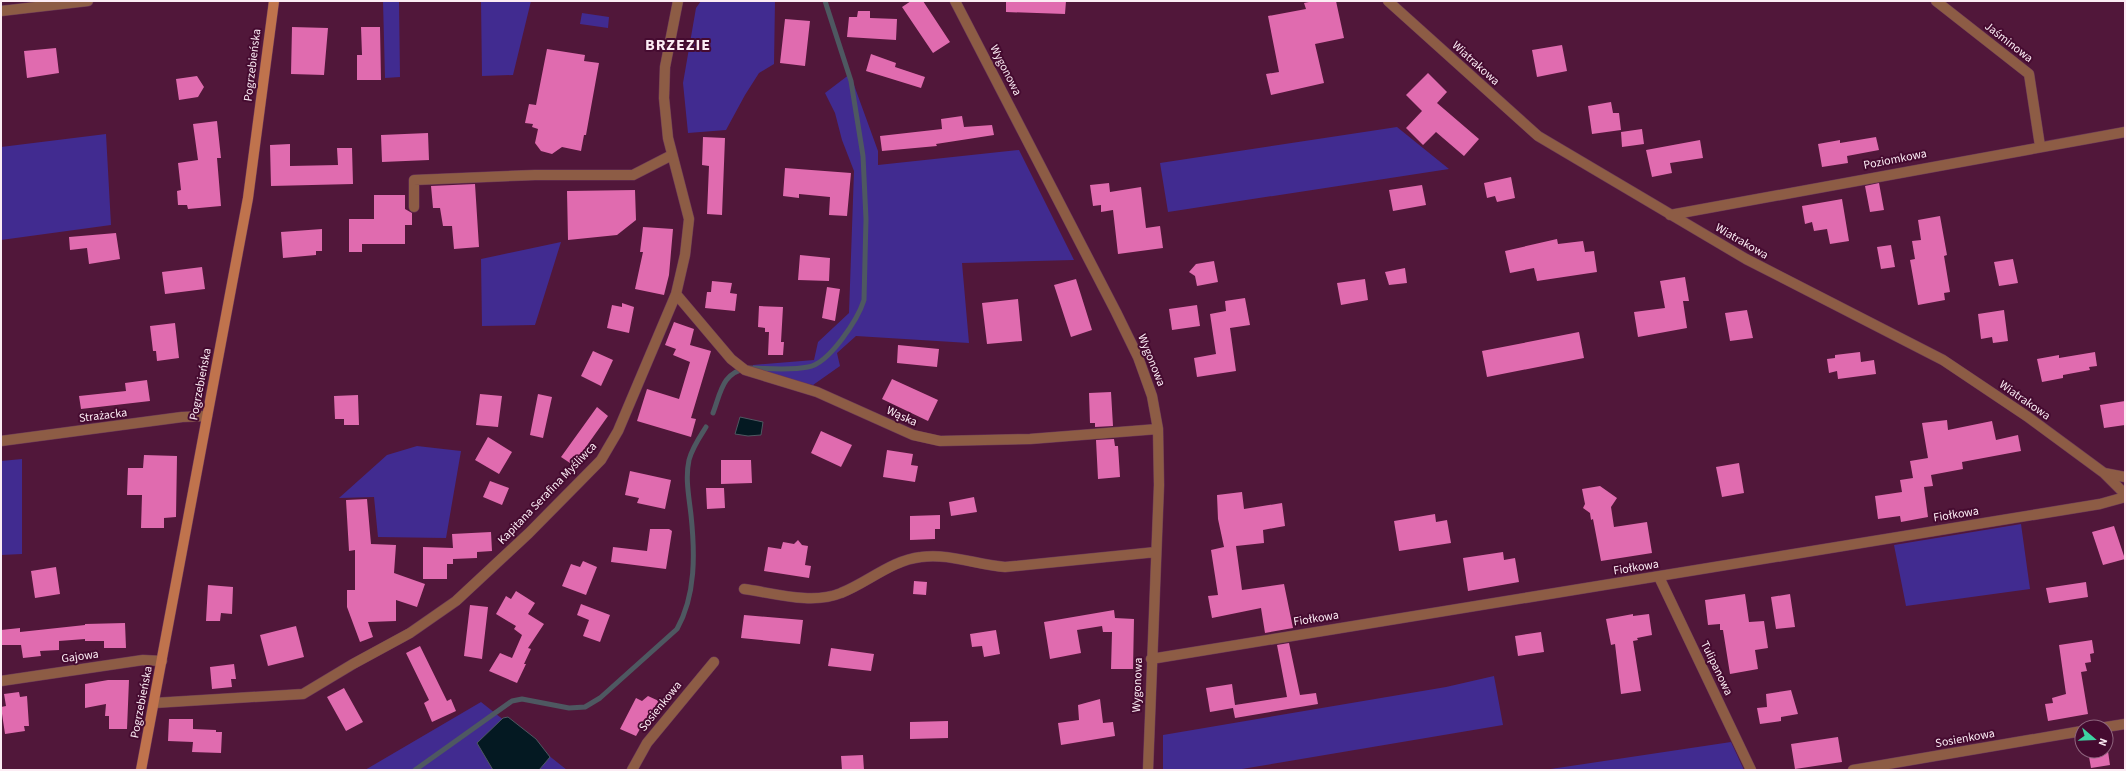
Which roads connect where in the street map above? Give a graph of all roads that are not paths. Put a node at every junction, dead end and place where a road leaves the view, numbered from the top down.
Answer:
1 (88, 1) edge
2 (274, 1) edge
3 (678, 1) edge
4 (955, 1) edge
5 (1388, 1) edge
6 (1936, 1) edge
7 (1, 11) edge
8 (2125, 132) edge
9 (2040, 146) junction
10 (672, 155) junction
11 (414, 207) dead end
12 (1670, 214) junction
13 (676, 294) junction
14 (207, 416) junction
15 (1158, 429) junction
16 (1, 441) edge
17 (2104, 473) junction
18 (2125, 478) edge
19 (2125, 494) edge
20 (2125, 497) edge
21 (1156, 552) junction
22 (1659, 577) junction
23 (744, 589) dead end
24 (1151, 658) junction
25 (162, 661) junction
26 (714, 662) dead end
27 (1, 681) edge
28 (154, 703) junction
29 (2125, 724) edge
30 (2114, 726) edge
31 (2074, 732) edge
32 (142, 770) edge
33 (632, 770) edge
34 (1148, 770) edge
35 (1751, 770) edge
36 (1853, 770) edge

1 - 7 street
2 - 14 street, Pogrzebieńska
3 - 10 street, Kapitana Serafina Myśliwca
4 - 15 street, Wygonowa
5 - 12 street, Wiatrakowa
6 - 9 street, Jaśminowa
8 - 9 street, Poziomkowa
9 - 12 street, Poziomkowa
10 - 11 street
10 - 13 street, Kapitana Serafina Myśliwca
12 - 17 street, Wiatrakowa
13 - 15 street, Wąska
13 - 28 street, Kapitana Serafina Myśliwca
14 - 16 street, Strażacka
14 - 25 street, Pogrzebieńska
15 - 21 street, Wygonowa
17 - 18 street, Wiatrakowa
17 - 19 street, Wiatrakowa
20 - 22 street, Fiołkowa
21 - 23 street
21 - 24 street, Wygonowa
22 - 24 street, Fiołkowa
22 - 35 street, Tulipanowa
24 - 34 street, Wygonowa
25 - 27 street, Gajowa
25 - 28 street, Pogrzebieńska
26 - 33 street, Sosienkowa
28 - 32 street, Pogrzebieńska
29 - 30 street
31 - 36 street, Sosienkowa

